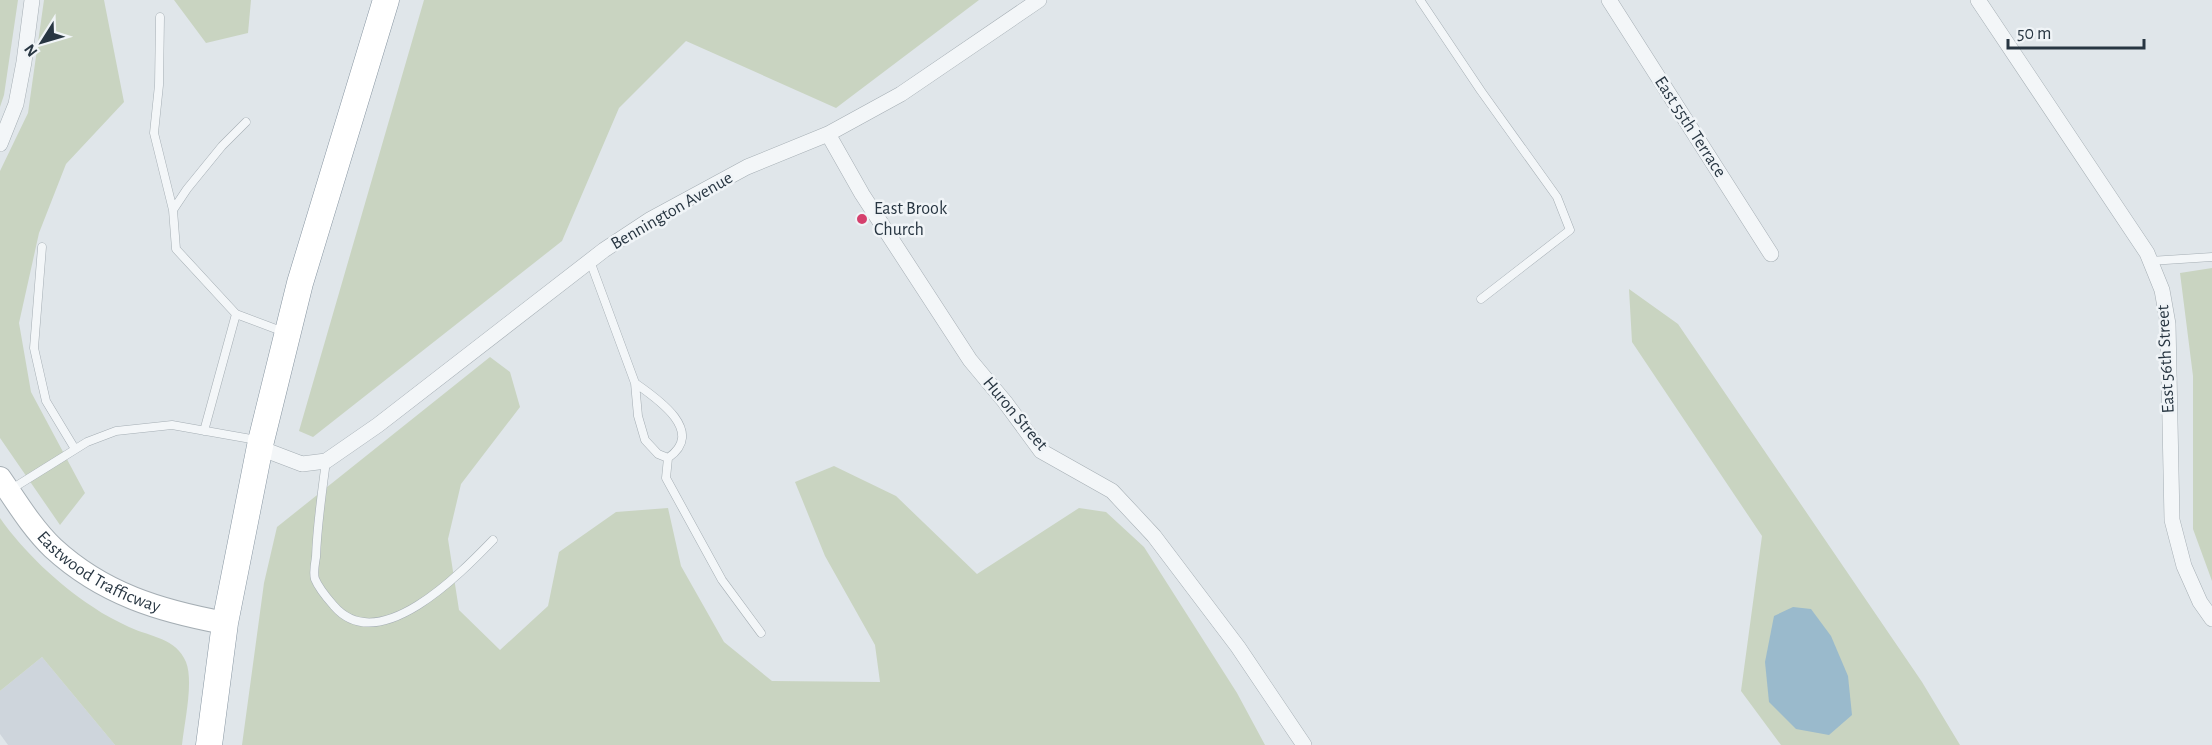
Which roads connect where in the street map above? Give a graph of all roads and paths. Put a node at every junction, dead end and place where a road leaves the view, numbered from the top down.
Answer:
1 (32, 0) edge
2 (386, 0) edge
3 (1039, 0) edge
4 (1420, 0) edge
5 (1609, 0) edge
6 (1978, 0) edge
7 (160, 17) dead end
8 (246, 122) dead end
9 (828, 134) junction
10 (0, 144) edge
11 (173, 210) junction
12 (42, 247) dead end
13 (1771, 254) dead end
14 (2212, 257) edge
15 (590, 261) junction
16 (2150, 261) junction
17 (1481, 299) dead end
18 (236, 314) junction
19 (288, 333) junction
20 (635, 383) junction
21 (204, 430) junction
22 (260, 445) junction
23 (75, 449) junction
24 (668, 458) junction
25 (326, 461) junction
26 (4, 484) edge
27 (493, 540) dead end
28 (2212, 619) edge
29 (225, 623) junction
30 (761, 633) dead end
31 (209, 745) edge
32 (1304, 745) edge

1 - 10 street
2 - 19 highway
3 - 9 street, Bennington Avenue
4 - 17 lane
5 - 13 street, East 55th Terrace
6 - 16 street, East 56th Street
7 - 11 lane
8 - 11 lane
9 - 15 street, Bennington Avenue
9 - 32 street, Huron Street
11 - 18 lane
12 - 23 lane
14 - 16 lane
15 - 20 lane
15 - 25 street, Bennington Avenue
16 - 28 street, East 56th Street
18 - 19 lane
18 - 21 lane
19 - 22 highway
20 - 24 lane
20 - 24 lane
21 - 22 lane
21 - 23 lane
22 - 25 street
22 - 29 highway
23 - 26 lane
24 - 30 lane
25 - 27 lane
26 - 29 main road, Eastwood Trafficway
29 - 31 highway

